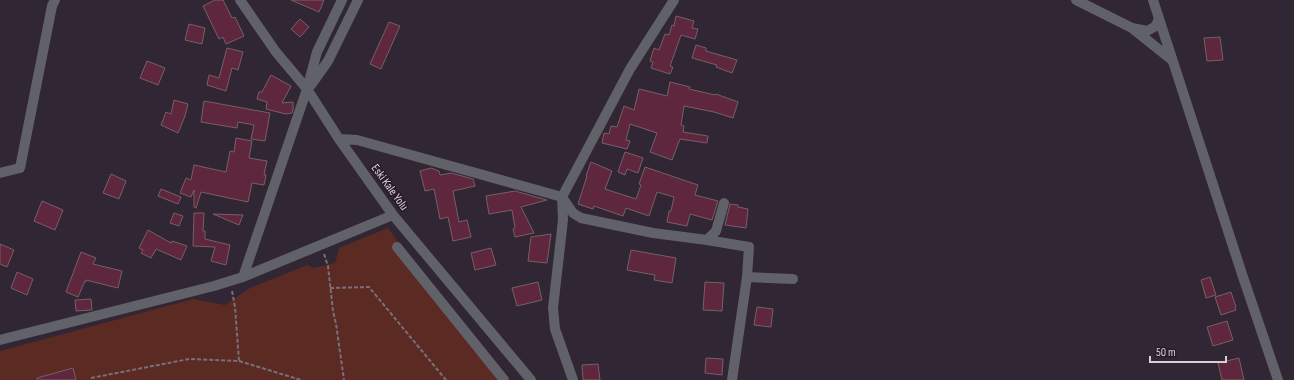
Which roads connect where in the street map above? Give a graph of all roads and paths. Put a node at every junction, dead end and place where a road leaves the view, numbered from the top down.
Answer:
1 (54, 0) edge
2 (240, 0) edge
3 (342, 0) edge
4 (358, 0) edge
5 (674, 0) edge
6 (1076, 0) edge
7 (1153, 0) edge
8 (1159, 18) junction
9 (1132, 28) junction
10 (1172, 60) junction
11 (307, 89) junction
12 (339, 139) junction
13 (0, 173) edge
14 (562, 197) junction
15 (724, 203) dead end
16 (393, 215) junction
17 (707, 240) junction
18 (322, 246) junction
19 (397, 247) dead end
20 (243, 277) junction
21 (747, 278) junction
22 (793, 280) dead end
23 (230, 281) junction
24 (330, 288) junction
25 (0, 340) edge
26 (239, 361) junction
27 (91, 378) dead end
28 (301, 380) edge
29 (344, 380) edge
30 (446, 380) edge
31 (504, 380) edge
32 (531, 380) edge
33 (573, 380) edge
34 (732, 380) edge
35 (1278, 380) edge

1 - 13 street
2 - 11 street, Eski Kale Yolu
3 - 11 street
4 - 11 street
5 - 14 street
6 - 9 street
7 - 8 street
8 - 9 street
8 - 10 street
9 - 10 street
10 - 35 street
11 - 12 street, Eski Kale Yolu
11 - 20 street
12 - 14 street
12 - 16 street, Eski Kale Yolu
14 - 17 street
14 - 33 street
15 - 17 street
16 - 18 street
16 - 32 street, Eski Kale Yolu
17 - 21 street
18 - 20 street
18 - 24 path
19 - 31 street
20 - 23 street
21 - 22 street
21 - 34 street
23 - 25 street
23 - 26 path
24 - 29 path
24 - 30 path
26 - 27 path
26 - 28 path

